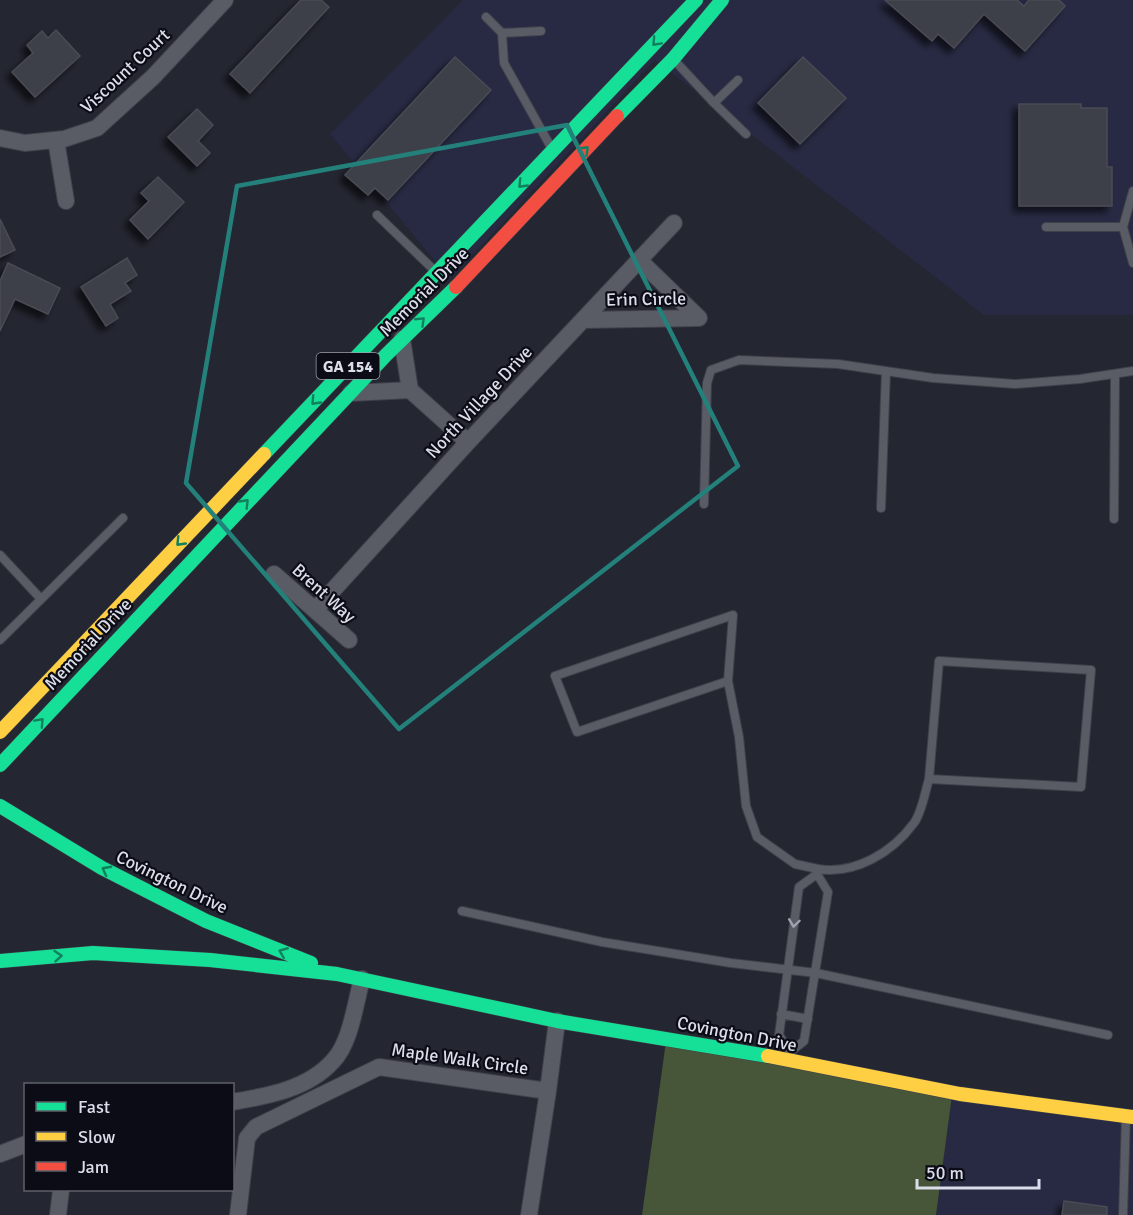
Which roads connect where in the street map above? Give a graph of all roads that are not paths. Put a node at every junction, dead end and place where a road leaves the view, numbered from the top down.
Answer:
1 (225, 0) edge
2 (722, 0) edge
3 (691, 2) edge
4 (486, 17) dead end
5 (541, 31) dead end
6 (502, 33) junction
7 (673, 59) junction
8 (738, 80) dead end
9 (714, 103) junction
10 (746, 135) dead end
11 (0, 138) edge
12 (56, 140) junction
13 (553, 151) junction
14 (1133, 191) edge
15 (66, 201) dead end
16 (377, 214) dead end
17 (674, 224) dead end
18 (1046, 227) dead end
19 (1123, 227) junction
20 (639, 260) junction
21 (1133, 263) edge
22 (437, 273) junction
23 (582, 320) junction
24 (402, 339) junction
25 (886, 371) junction
26 (1133, 371) edge
27 (1115, 374) junction
28 (410, 390) junction
29 (351, 393) junction
30 (468, 442) junction
31 (704, 504) dead end
32 (881, 508) dead end
33 (123, 518) dead end
34 (1114, 519) dead end
35 (0, 555) edge
36 (274, 574) dead end
37 (41, 599) junction
38 (315, 610) junction
39 (0, 640) edge
40 (349, 640) dead end
41 (728, 681) junction
42 (0, 732) edge
43 (0, 765) edge
44 (929, 779) junction
45 (0, 806) edge
46 (817, 871) junction
47 (462, 911) dead end
48 (0, 961) edge
49 (788, 969) junction
50 (816, 973) junction
51 (337, 974) junction
52 (362, 979) junction
53 (782, 1014) junction
54 (808, 1019) junction
55 (556, 1021) junction
56 (1108, 1035) dead end
57 (789, 1056) junction
58 (548, 1091) junction
59 (234, 1102) edge
60 (1129, 1116) edge
61 (24, 1145) edge
62 (0, 1154) edge
63 (62, 1191) edge
64 (58, 1215) edge
65 (238, 1215) edge
66 (529, 1215) edge
67 (1123, 1215) edge

1 - 12 street, Viscount Court
2 - 7 main road, Memorial Drive / GA 154
3 -> 13 main road, Memorial Drive / GA 154
4 - 6 lane
5 - 6 lane
6 - 13 lane
7 - 9 lane
24 -> 7 main road, Memorial Drive / GA 154
8 - 9 lane
9 - 10 lane
11 - 12 street, Viscount Court
12 - 15 street
13 -> 22 main road, Memorial Drive / GA 154
14 - 19 lane
16 - 22 lane
17 - 20 street, North Village Drive
18 - 19 lane
19 - 21 lane
20 - 23 street, North Village Drive
20 - 23 street, Erin Circle
22 -> 42 main road, Memorial Drive / GA 154
23 - 30 street, North Village Drive
24 - 28 street
24 - 29 main road, Memorial Drive / GA 154
25 - 27 lane
25 - 31 lane
25 - 32 lane
26 - 27 lane
27 - 34 lane
28 - 29 street
28 - 30 street
43 -> 29 main road, Memorial Drive / GA 154
30 - 38 street, North Village Drive
33 - 37 lane
35 - 37 lane
36 - 38 street, Brent Way
37 - 39 lane
38 - 40 street, Brent Way
41 - 41 lane
41 - 46 lane
44 - 44 lane
44 - 46 lane
51 -> 45 main road, Covington Drive
46 -> 49 lane
46 - 50 lane
47 - 49 lane
48 -> 51 main road, Covington Drive
49 - 50 lane
49 - 53 lane
50 - 54 lane
50 - 56 lane
51 - 52 main road, Covington Drive
52 - 55 main road, Covington Drive
52 - 59 street
53 - 54 lane
53 - 57 lane
54 - 57 lane
55 - 57 main road, Covington Drive
55 - 58 street, Maple Walk Circle
57 - 60 main road, Covington Drive
58 - 65 street, Maple Walk Circle
58 - 66 street, Maple Walk Circle
60 - 67 lane
61 - 62 street
63 - 64 street

